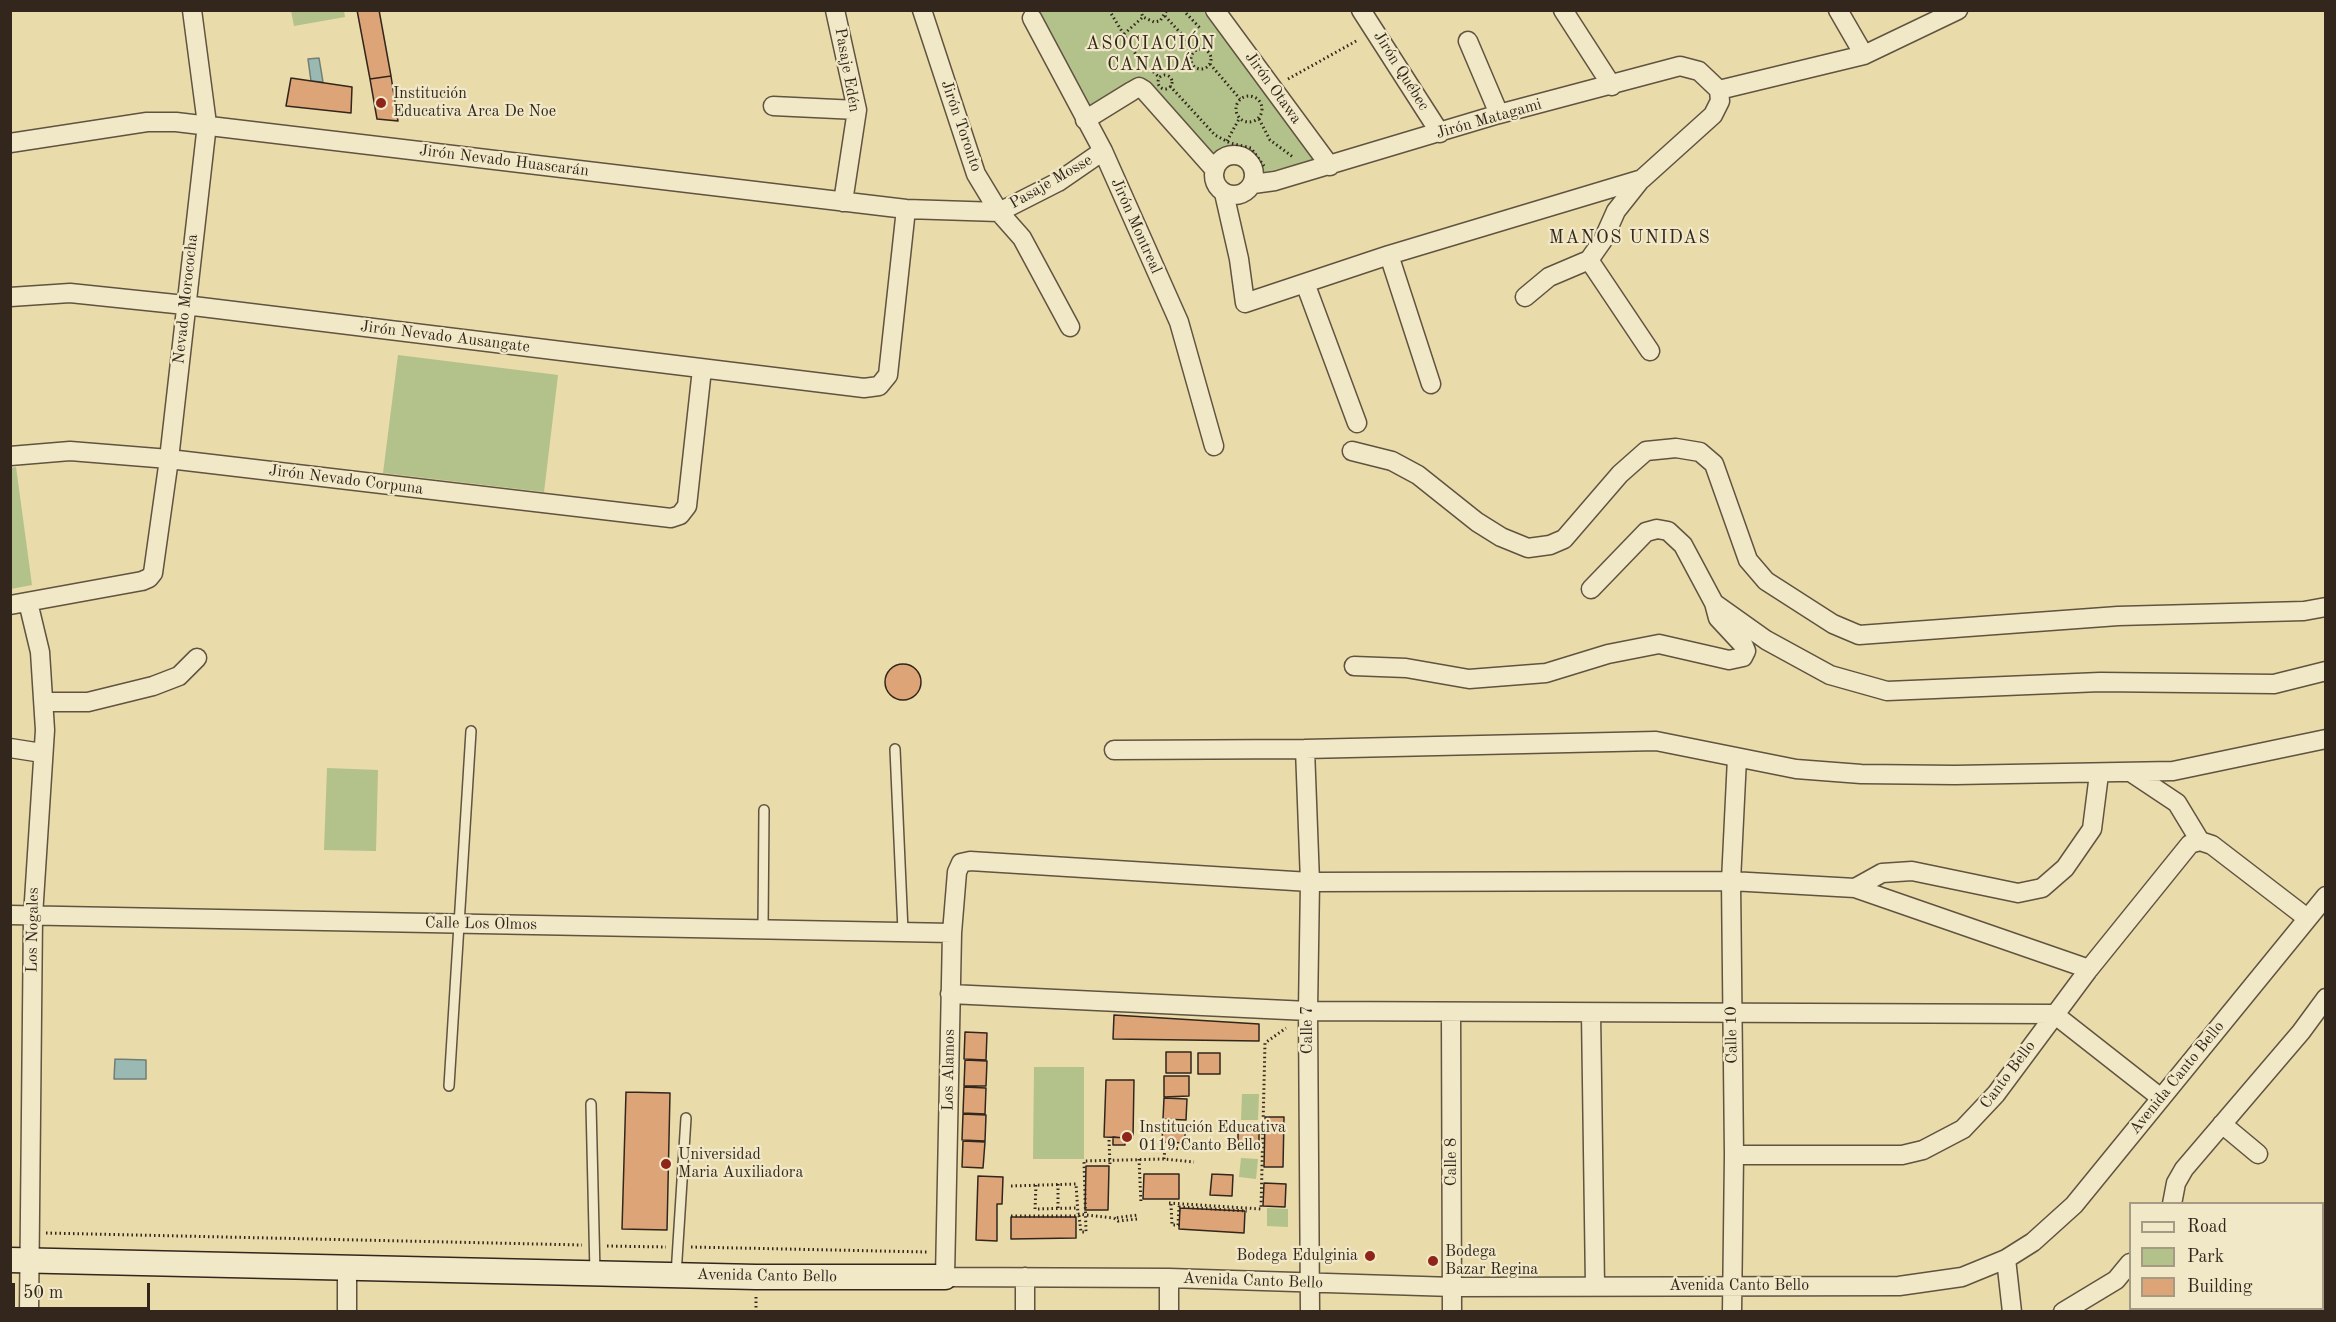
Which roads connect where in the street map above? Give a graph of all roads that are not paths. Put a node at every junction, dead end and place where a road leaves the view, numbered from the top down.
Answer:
1 (192, 10) edge
2 (835, 10) edge
3 (922, 10) edge
4 (1215, 10) edge
5 (1361, 10) edge
6 (1563, 10) edge
7 (1838, 10) edge
8 (1958, 10) edge
9 (1032, 18) dead end
10 (1468, 41) dead end
11 (1864, 55) junction
12 (1612, 86) junction
13 (1719, 90) junction
14 (773, 106) dead end
15 (857, 110) junction
16 (1499, 114) junction
17 (1085, 120) junction
18 (207, 124) junction
19 (1440, 133) junction
20 (10, 143) edge
21 (1103, 151) junction
22 (1330, 166) junction
23 (1215, 170) junction
24 (1642, 179) junction
25 (1253, 184) junction
26 (1224, 193) junction
27 (843, 202) junction
28 (906, 209) junction
29 (999, 212) junction
30 (1389, 255) junction
31 (1588, 260) junction
32 (1305, 283) junction
33 (10, 297) edge
34 (1525, 297) dead end
35 (185, 305) junction
36 (1070, 327) dead end
37 (1650, 351) dead end
38 (702, 369) junction
39 (1431, 384) dead end
40 (1357, 423) dead end
41 (1214, 446) dead end
42 (1352, 451) dead end
43 (10, 456) edge
44 (169, 459) junction
45 (1591, 589) dead end
46 (19, 603) edge
47 (1714, 603) junction
48 (2325, 607) edge
49 (197, 658) dead end
50 (1354, 666) dead end
51 (2325, 671) edge
52 (44, 702) junction
53 (471, 731) dead end
54 (2325, 739) edge
55 (10, 748) edge
56 (895, 749) dead end
57 (1305, 749) junction
58 (1114, 750) dead end
59 (42, 753) junction
60 (1737, 758) junction
61 (2132, 773) junction
62 (2098, 774) junction
63 (764, 810) dead end
64 (2200, 841) junction
65 (1731, 881) junction
66 (1310, 882) junction
67 (1855, 888) junction
68 (2325, 896) edge
69 (10, 915) edge
70 (33, 916) junction
71 (2307, 918) junction
72 (461, 923) junction
73 (763, 928) junction
74 (903, 931) junction
75 (952, 933) junction
76 (2089, 969) junction
77 (950, 994) junction
78 (2325, 998) edge
79 (1308, 1011) junction
80 (1732, 1011) junction
81 (1451, 1012) junction
82 (1591, 1013) junction
83 (2054, 1014) junction
84 (449, 1086) dead end
85 (2161, 1098) junction
86 (591, 1104) dead end
87 (686, 1118) dead end
88 (2222, 1124) junction
89 (2258, 1154) dead end
90 (1734, 1155) junction
91 (2172, 1202) edge
92 (2006, 1259) junction
93 (20, 1261) edge
94 (2129, 1264) edge
95 (347, 1268) junction
96 (595, 1273) junction
97 (676, 1275) junction
98 (945, 1277) junction
99 (1025, 1277) junction
100 (1169, 1278) junction
101 (1311, 1283) junction
102 (1732, 1285) junction
103 (1595, 1286) junction
104 (1453, 1287) junction
105 (29, 1311) edge
106 (347, 1311) edge
107 (1025, 1311) edge
108 (1168, 1311) edge
109 (1310, 1311) edge
110 (1452, 1311) edge
111 (1731, 1311) edge
112 (2012, 1311) edge
113 (2064, 1311) edge

1 - 18 street, Nevado Morococha
2 - 15 street, Pasaje Edén
3 - 29 street, Jirón Toronto
4 - 22 street, Jirón Otawa
5 - 19 street, Jirón Québec
6 - 12 street
7 - 11 street
8 - 11 street
9 - 17 street, Jirón Montreal
10 - 16 street
11 - 13 street
12 - 13 street, Jirón Matagami
12 - 16 street, Jirón Matagami
13 - 24 street
14 - 15 street
15 - 27 street, Pasaje Edén
16 - 19 street, Jirón Matagami
17 - 21 street, Jirón Montreal
17 - 23 street
18 - 20 street, Jirón Nevado Huascarán
18 - 27 street, Jirón Nevado Huascarán
18 - 35 street, Nevado Morococha
19 - 22 street, Jirón Matagami
21 - 29 street, Pasaje Mosse
21 - 41 street, Jirón Montreal
22 - 25 street, Jirón Matagami
23 - 25 street
23 - 26 street
24 - 30 street
24 - 31 street
25 - 26 street
26 - 32 street
27 - 28 street, Jirón Nevado Huascarán
28 - 29 street, Jirón Nevado Huascarán
28 - 38 street, Jirón Nevado Ausangate
29 - 36 street, Jirón Toronto
30 - 32 street
30 - 39 street
31 - 34 street
31 - 37 street
32 - 40 street
33 - 35 street, Jirón Nevado Ausangate
35 - 38 street, Jirón Nevado Ausangate
35 - 44 street, Nevado Morococha
38 - 44 street, Jirón Nevado Corpuna
42 - 48 street
43 - 44 street, Jirón Nevado Corpuna
44 - 46 street, Nevado Morococha
45 - 47 street
46 - 52 street, Los Nogales
47 - 50 street
47 - 51 street
49 - 52 street
52 - 59 street, Los Nogales
53 - 72 lane
54 - 61 street
55 - 59 street
56 - 74 lane
57 - 58 street
57 - 60 street
57 - 66 street, Calle 7
59 - 70 street, Los Nogales
60 - 62 street
60 - 65 street, Calle 10
61 - 62 street
61 - 64 street
62 - 67 street
63 - 73 lane
64 - 71 street
64 - 76 street, Canto Bello
65 - 66 street
65 - 67 street
65 - 80 street, Calle 10
66 - 75 street, Los Alamos
66 - 79 street, Calle 7
67 - 76 street
68 - 71 street, Avenida Canto Bello
69 - 70 street, Calle Los Olmos
70 - 72 street, Calle Los Olmos
70 - 93 street, Los Nogales
71 - 85 street, Avenida Canto Bello
72 - 73 street, Calle Los Olmos
72 - 84 lane
73 - 74 street, Calle Los Olmos
74 - 75 street, Calle Los Olmos
75 - 77 street, Los Alamos
76 - 83 street, Canto Bello
77 - 79 street
77 - 98 street, Los Alamos
78 - 88 street
79 - 81 street
79 - 101 street, Calle 7
80 - 82 street
80 - 83 street
80 - 90 street, Calle 10
81 - 82 street
81 - 104 street, Calle 8
82 - 103 street
83 - 85 street
83 - 90 street, Canto Bello
85 - 92 street, Avenida Canto Bello
86 - 96 lane
87 - 97 lane
88 - 89 street
88 - 91 street
90 - 102 street, Calle 10
92 - 102 street, Avenida Canto Bello
92 - 112 street
93 - 95 street, Avenida Canto Bello
93 - 105 street, Los Nogales
94 - 113 street
95 - 96 street, Avenida Canto Bello
95 - 106 street
96 - 97 street, Avenida Canto Bello
97 - 98 street, Avenida Canto Bello
98 - 99 street, Avenida Canto Bello
99 - 100 street, Avenida Canto Bello
99 - 107 street
100 - 101 street, Avenida Canto Bello
100 - 108 street
101 - 104 street, Avenida Canto Bello
101 - 109 street, Calle 7
102 - 103 street, Avenida Canto Bello
102 - 111 street, Calle 10
103 - 104 street, Avenida Canto Bello
104 - 110 street, Calle 8

